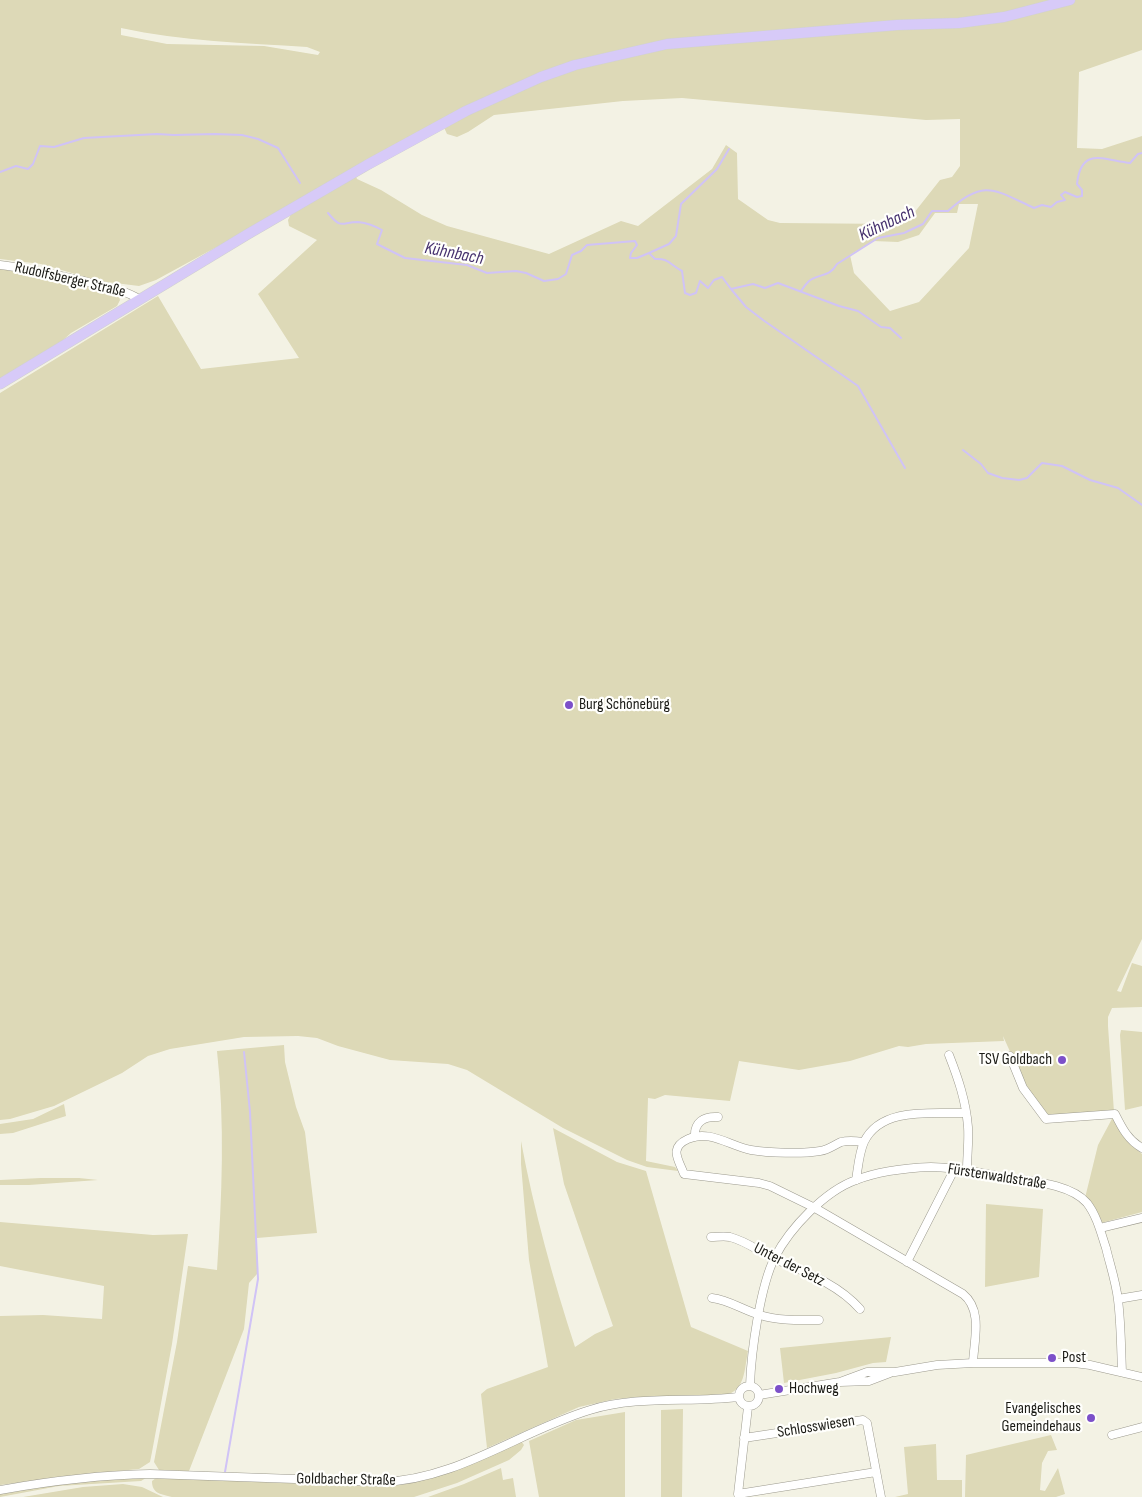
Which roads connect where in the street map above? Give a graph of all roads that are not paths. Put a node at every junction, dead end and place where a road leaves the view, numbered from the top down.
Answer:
1 (1070, 0) edge
2 (0, 265) edge
3 (139, 299) junction
4 (0, 384) edge
5 (949, 1055) dead end
6 (1010, 1056) dead end
7 (966, 1113) junction
8 (718, 1117) dead end
9 (695, 1137) junction
10 (864, 1142) junction
11 (1142, 1148) edge
12 (955, 1168) junction
13 (967, 1170) junction
14 (856, 1180) junction
15 (815, 1208) junction
16 (1142, 1218) edge
17 (1100, 1228) junction
18 (711, 1236) dead end
19 (774, 1258) junction
20 (907, 1262) junction
21 (1142, 1295) edge
22 (712, 1298) dead end
23 (1118, 1298) junction
24 (860, 1309) dead end
25 (760, 1315) junction
26 (819, 1320) dead end
27 (973, 1363) junction
28 (1122, 1372) junction
29 (1142, 1377) edge
30 (750, 1386) junction
31 (759, 1395) junction
32 (738, 1397) junction
33 (748, 1407) junction
34 (1142, 1427) edge
35 (1112, 1435) dead end
36 (744, 1438) junction
37 (876, 1472) junction
38 (0, 1490) edge
39 (881, 1497) edge

1 - 3 main road
2 - 3 street, Rudolfsberger Straße
3 - 4 main road
5 - 7 street
6 - 11 street
7 - 10 street
7 - 13 street
8 - 9 street
9 - 10 street
9 - 15 street
10 - 14 street
12 - 13 street, Fürstenwaldstraße
12 - 14 street, Fürstenwaldstraße
12 - 20 street
13 - 17 street, Fürstenwaldstraße
14 - 15 street, Fürstenwaldstraße
15 - 19 street, Fürstenwaldstraße
15 - 20 street
16 - 17 street
17 - 23 street, Fürstenwaldstraße
18 - 19 street, Unter der Setz
19 - 24 street, Unter der Setz
19 - 25 street, Fürstenwaldstraße
20 - 27 street
21 - 23 street
22 - 25 street
23 - 28 street, Fürstenwaldstraße
25 - 26 street
25 - 30 street, Fürstenwaldstraße
27 - 28 street
27 - 31 street
28 - 29 street
30 - 31 street
30 - 32 street
31 - 33 street
32 - 33 street
32 - 38 street, Goldbacher Straße
33 - 36 street
34 - 35 street
36 - 37 street, Schlosswiesen
36 - 37 street
37 - 39 street, Schlosswiesen

